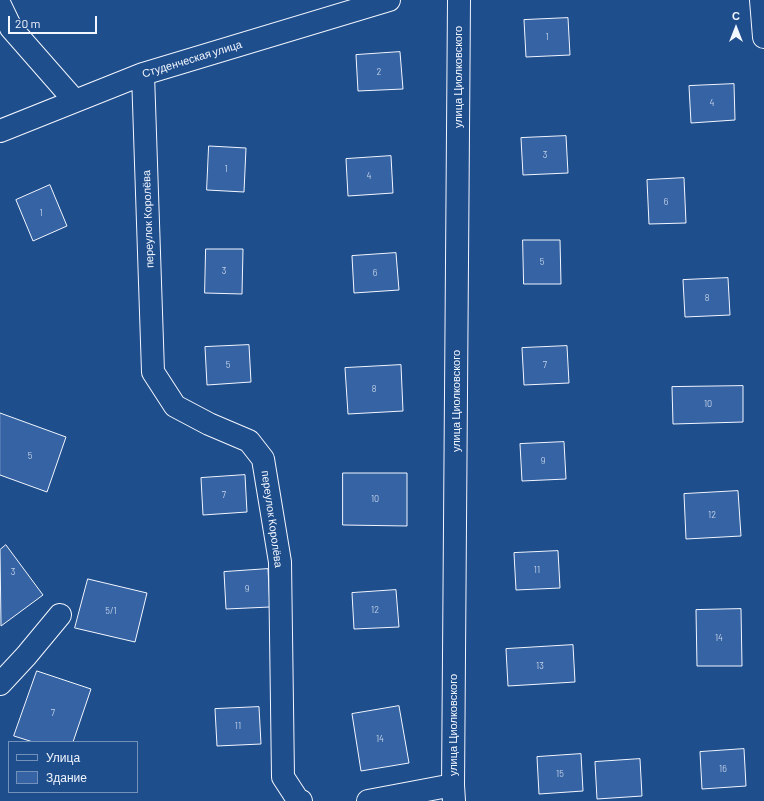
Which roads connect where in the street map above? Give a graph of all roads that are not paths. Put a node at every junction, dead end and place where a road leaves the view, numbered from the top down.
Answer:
1 (389, 0) edge
2 (459, 0) edge
3 (761, 0) edge
4 (0, 5) edge
5 (764, 37) edge
6 (143, 74) junction
7 (75, 101) junction
8 (0, 131) edge
9 (60, 615) dead end
10 (0, 684) edge
11 (454, 793) edge
12 (301, 801) edge
13 (368, 801) edge

1 - 6 street, Студенческая улица
2 - 11 street, улица Циолковского
3 - 5 street
4 - 7 street
6 - 7 street, Студенческая улица
6 - 12 street, переулок Королёва
7 - 8 street, Студенческая улица
9 - 10 street
11 - 13 street

